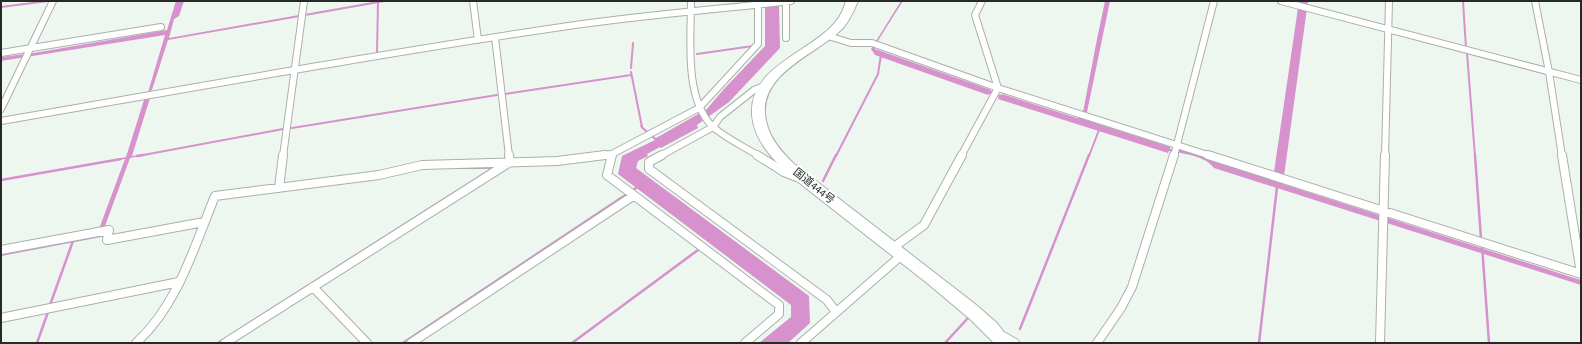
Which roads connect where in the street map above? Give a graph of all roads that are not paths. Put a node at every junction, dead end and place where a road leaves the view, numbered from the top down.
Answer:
1 (53, 1) edge
2 (304, 1) edge
3 (474, 1) edge
4 (691, 1) edge
5 (786, 1) edge
6 (852, 1) edge
7 (982, 1) edge
8 (1214, 1) edge
9 (1281, 1) edge
10 (1389, 1) edge
11 (1535, 1) edge
12 (760, 3) edge
13 (691, 12) junction
14 (161, 27) dead end
15 (1388, 30) junction
16 (828, 36) junction
17 (496, 37) junction
18 (786, 38) dead end
19 (478, 40) junction
20 (1, 53) edge
21 (28, 53) junction
22 (295, 70) junction
23 (1549, 72) junction
24 (1581, 80) edge
25 (766, 85) junction
26 (995, 92) junction
27 (699, 108) junction
28 (1, 109) edge
29 (1, 121) edge
30 (711, 125) junction
31 (1177, 149) junction
32 (612, 154) junction
33 (510, 162) junction
34 (807, 181) junction
35 (279, 188) junction
36 (631, 194) junction
37 (1383, 216) junction
38 (204, 222) junction
39 (1, 250) edge
40 (899, 251) junction
41 (1581, 273) edge
42 (178, 282) junction
43 (313, 287) junction
44 (836, 312) junction
45 (1, 318) edge
46 (994, 330) junction
47 (141, 341) edge
48 (751, 341) edge
49 (225, 343) edge
50 (367, 343) edge
51 (411, 343) edge
52 (801, 343) edge
53 (1004, 343) edge
54 (1015, 343) edge
55 (1098, 343) edge
56 (1380, 343) edge

1 - 21 street
2 - 22 street
3 - 19 street
4 - 13 street
5 - 12 street
5 - 18 street
6 - 16 highway, 国道444号
7 - 26 street
8 - 31 street
9 - 15 street
10 - 15 street
11 - 23 street
12 - 13 street
12 - 27 street
13 - 17 street
13 - 27 street
14 - 21 street
15 - 23 street
15 - 37 street
16 - 25 highway, 国道444号
16 - 26 street
17 - 19 street
17 - 33 street
19 - 22 street
20 - 21 street
21 - 28 street
22 - 29 street
22 - 35 street
23 - 24 street
23 - 41 street
25 - 30 street
25 - 34 highway, 国道444号
26 - 31 street
26 - 40 street
27 - 30 street
27 - 32 street
30 - 34 street
30 - 44 street
31 - 37 street
31 - 55 street
32 - 33 street
32 - 36 street
33 - 35 street
33 - 43 street
34 - 40 highway, 国道444号
35 - 38 street
36 - 48 street
36 - 51 street
37 - 41 street
37 - 56 street
38 - 39 street
38 - 42 street
40 - 44 street
40 - 46 highway, 国道444号
42 - 45 street
42 - 47 street
43 - 49 street
43 - 50 street
44 - 52 street
46 - 53 highway, 国道444号
46 - 54 street

